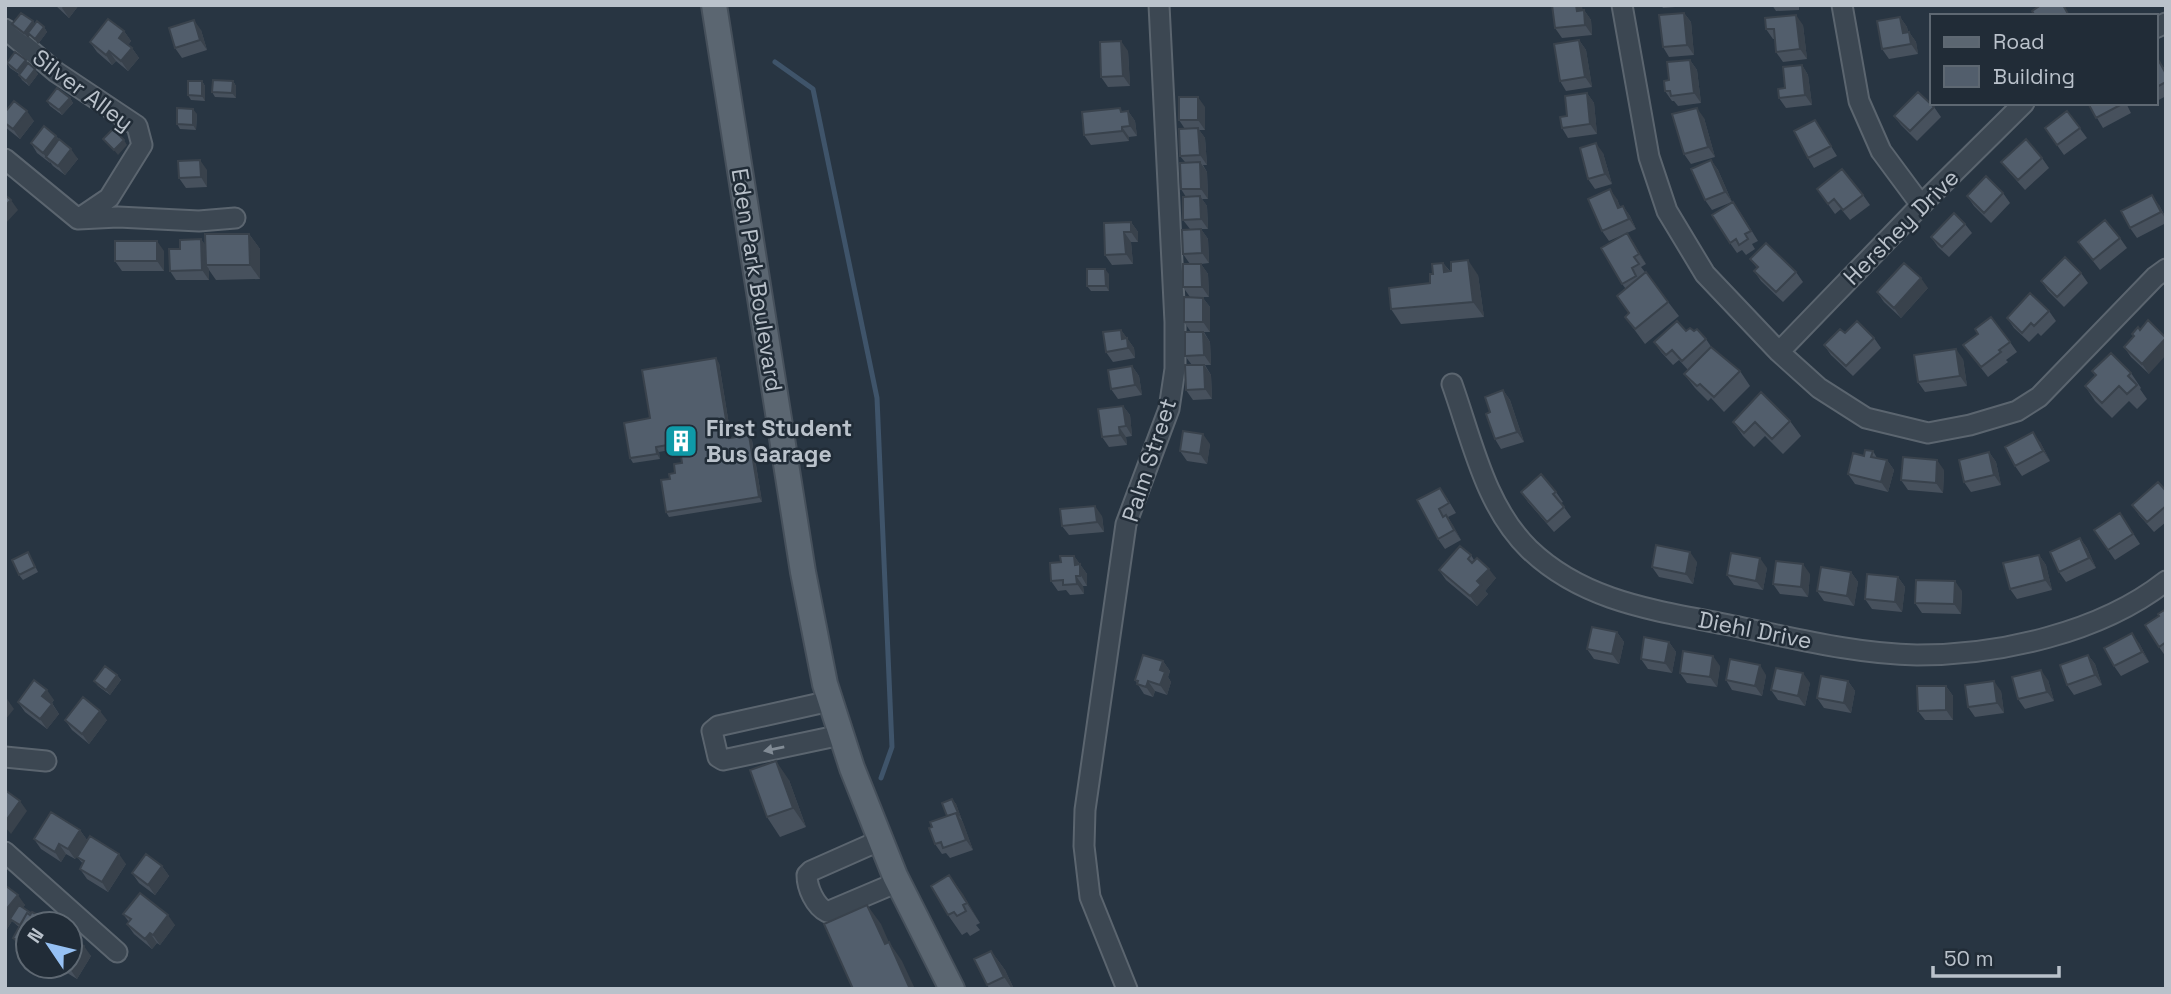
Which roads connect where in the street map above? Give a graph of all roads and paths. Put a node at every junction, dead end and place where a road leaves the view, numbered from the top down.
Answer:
1 (714, 5) edge
2 (1159, 5) edge
3 (1622, 5) edge
4 (1842, 5) edge
5 (5, 29) edge
6 (2023, 105) edge
7 (5, 159) edge
8 (1921, 205) junction
9 (235, 218) dead end
10 (78, 219) junction
11 (2166, 269) edge
12 (1779, 352) junction
13 (1452, 384) dead end
14 (2166, 581) edge
15 (830, 701) junction
16 (841, 735) junction
17 (5, 757) edge
18 (46, 761) dead end
19 (881, 840) junction
20 (5, 852) edge
21 (898, 882) junction
22 (117, 952) dead end
23 (952, 989) edge
24 (1127, 989) edge

1 - 15 main road, Eden Park Boulevard
2 - 24 street, Palm Street
3 - 12 street
4 - 8 street
5 - 10 street, Silver Alley
6 - 8 street, Hershey Drive
7 - 10 street
8 - 12 street, Hershey Drive
9 - 10 street
11 - 12 street
13 - 14 street, Diehl Drive
15 - 16 main road, Eden Park Boulevard
16 -> 15 street
16 - 19 main road, Eden Park Boulevard
17 - 18 street
19 - 21 main road, Eden Park Boulevard
19 - 21 street
20 - 22 street
21 - 23 main road, Eden Park Boulevard

